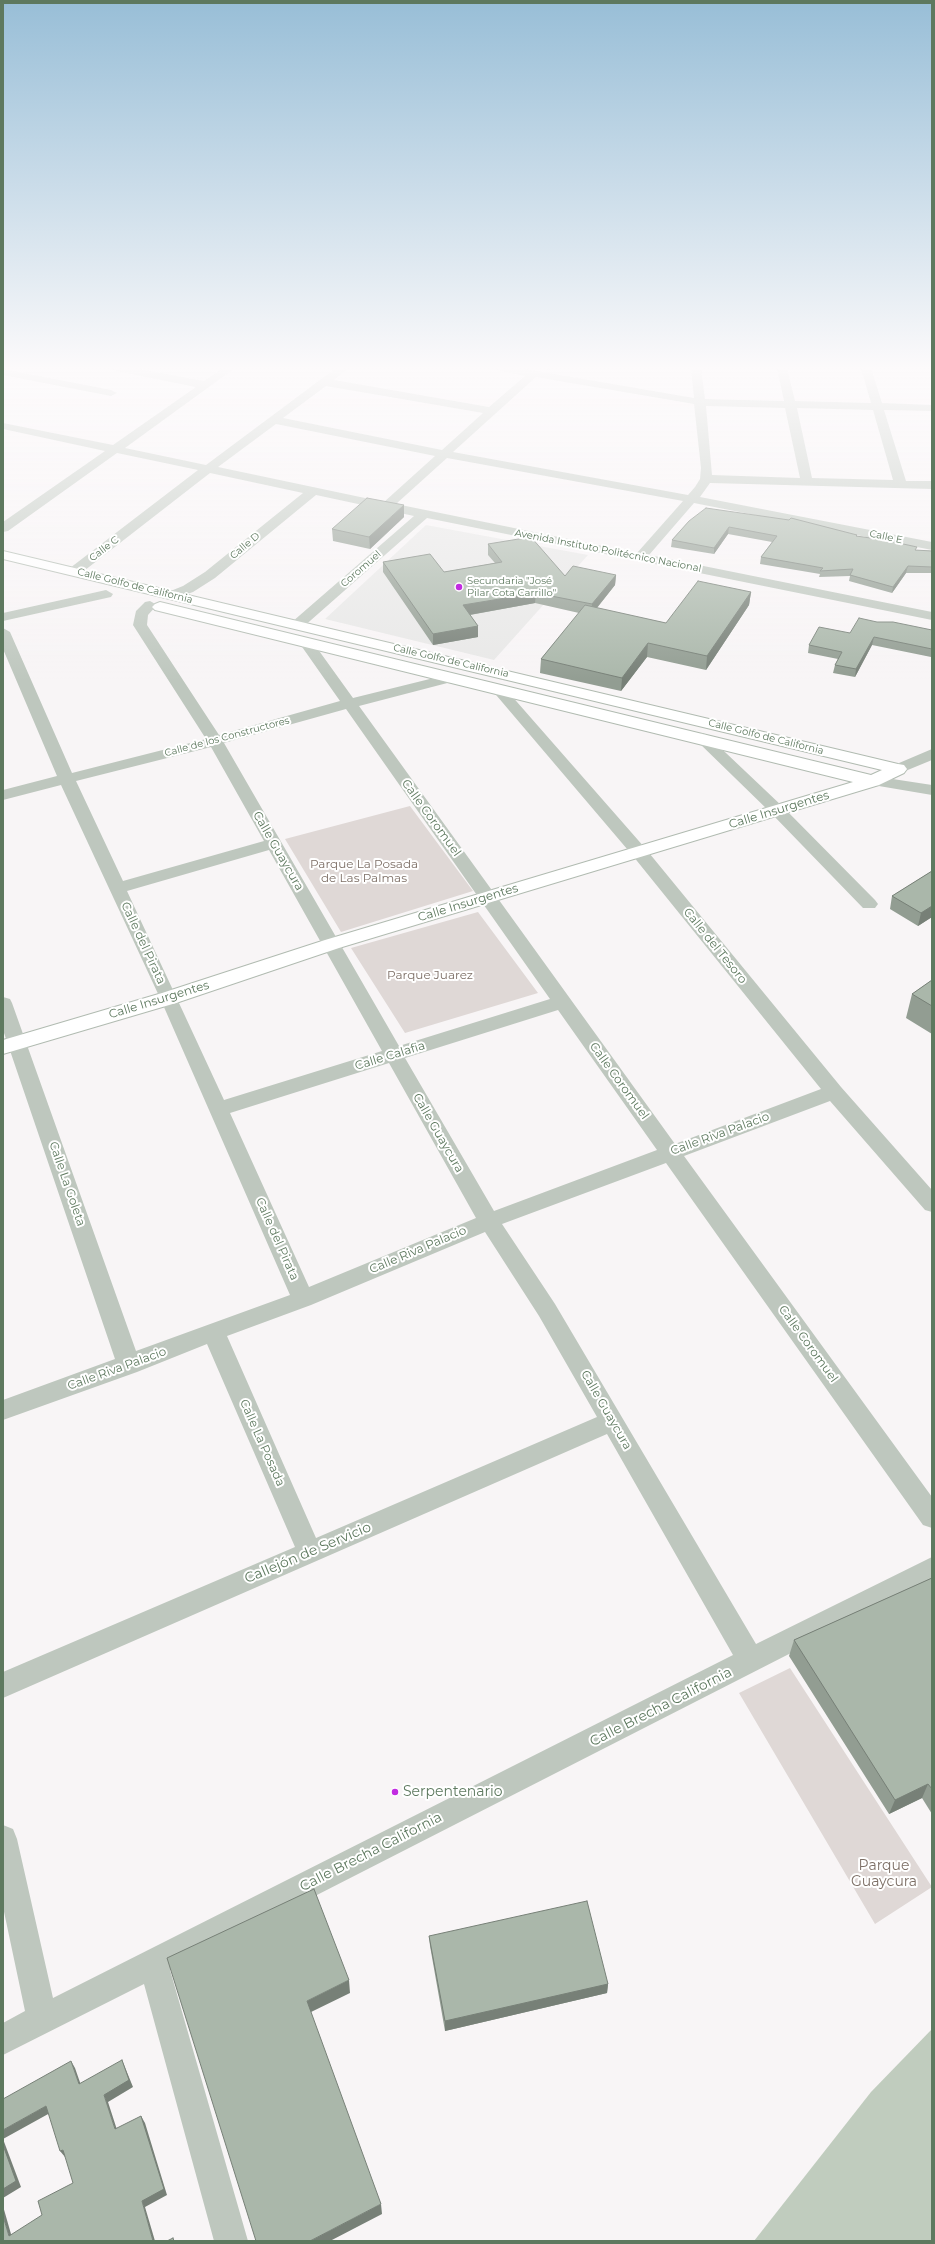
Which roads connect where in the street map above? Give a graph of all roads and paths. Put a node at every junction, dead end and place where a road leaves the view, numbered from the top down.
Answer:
1 (81, 473) edge
2 (203, 473) edge
3 (226, 473) edge
4 (423, 473) edge
5 (547, 473) edge
6 (707, 473) edge
7 (805, 473) edge
8 (897, 473) edge
9 (706, 479) junction
10 (807, 481) junction
11 (901, 485) junction
12 (932, 485) edge
13 (313, 491) junction
14 (692, 499) junction
15 (387, 506) junction
16 (424, 514) junction
17 (3, 528) edge
18 (932, 546) edge
19 (3, 555) edge
20 (640, 557) junction
21 (3, 569) edge
22 (75, 572) junction
23 (106, 594) junction
24 (173, 595) junction
25 (150, 605) junction
26 (932, 616) edge
27 (3, 617) edge
28 (298, 625) junction
29 (3, 632) edge
30 (307, 644) junction
31 (510, 675) junction
32 (450, 678) junction
33 (498, 689) junction
34 (348, 704) junction
35 (702, 738) junction
36 (215, 741) junction
37 (932, 754) edge
38 (898, 769) junction
39 (67, 780) junction
40 (932, 780) edge
41 (873, 781) junction
42 (932, 790) edge
43 (3, 796) edge
44 (777, 810) junction
45 (274, 843) junction
46 (639, 852) junction
47 (118, 888) junction
48 (488, 897) junction
49 (869, 904) dead end
50 (332, 944) junction
51 (169, 998) junction
52 (562, 1002) junction
53 (3, 1003) edge
54 (10, 1045) edge
55 (393, 1055) junction
56 (834, 1092) junction
57 (219, 1109) junction
58 (670, 1152) junction
59 (932, 1204) edge
60 (488, 1221) junction
61 (303, 1299) junction
62 (214, 1333) junction
63 (129, 1365) junction
64 (3, 1410) edge
65 (612, 1421) junction
66 (932, 1517) edge
67 (310, 1552) junction
68 (932, 1568) edge
69 (751, 1661) junction
70 (3, 1685) edge
71 (3, 1839) edge
72 (153, 1962) junction
73 (42, 2019) junction
74 (3, 2039) edge
75 (231, 2241) edge

1 - 17 street
2 - 22 street, Calle C
3 - 13 street, Avenida Instituto Politécnico Nacional
4 - 15 street
5 - 14 street, Calle E
6 - 9 street
7 - 10 street
8 - 11 street
9 - 10 street
9 - 14 street
10 - 11 street
11 - 12 street
13 - 15 street, Avenida Instituto Politécnico Nacional
13 - 24 street, Calle D
14 - 18 street, Calle E
14 - 20 street
15 - 16 street, Avenida Instituto Politécnico Nacional
16 - 20 street, Avenida Instituto Politécnico Nacional
16 - 28 street, Coromuel
19 - 22 street, Calle Golfo de California
20 - 26 street, Avenida Instituto Politécnico Nacional
21 - 23 street, Calle Golfo de California
22 - 24 street, Calle Golfo de California
23 - 25 street, Calle Golfo de California
23 - 27 street
24 - 25 street
24 - 28 street, Calle Golfo de California
25 - 30 street, Calle Golfo de California
25 - 36 street, Calle Guaycura
28 - 30 street
28 - 31 street, Calle Golfo de California
29 - 39 street, Calle del Pirata
30 - 32 street, Calle Golfo de California
30 - 34 street, Calle Coromuel
31 - 33 street
31 - 38 street, Calle Golfo de California
32 - 33 street, Calle Golfo de California
32 - 34 street, Calle de los Constructores
33 - 35 street, Calle Golfo de California
33 - 46 street, Calle del Tesoro
34 - 36 street, Calle de los Constructores
34 - 48 street, Calle Coromuel
35 - 41 street, Calle Golfo de California
35 - 44 street
36 - 39 street, Calle de los Constructores
36 - 45 street, Calle Guaycura
37 - 38 street, Calle Insurgentes
38 - 40 street
38 - 41 street, Calle Insurgentes
39 - 43 street, Calle de los Constructores
39 - 47 street, Calle del Pirata
41 - 42 street
41 - 44 street, Calle Insurgentes
44 - 46 street, Calle Insurgentes
44 - 49 street
45 - 47 street
45 - 50 street, Calle Guaycura
46 - 48 street, Calle Insurgentes
46 - 56 street, Calle del Tesoro
47 - 51 street, Calle del Pirata
48 - 50 street, Calle Insurgentes
48 - 52 street, Calle Coromuel
50 - 51 street, Calle Insurgentes
50 - 55 street, Calle Guaycura
51 - 54 street, Calle Insurgentes
51 - 57 street, Calle del Pirata
52 - 55 street, Calle Calafia
52 - 58 street, Calle Coromuel
53 - 54 street, Calle La Goleta
54 - 63 street, Calle La Goleta
55 - 57 street, Calle Calafia
55 - 60 street, Calle Guaycura
56 - 58 street, Calle Riva Palacio
56 - 59 street, Calle del Tesoro
57 - 61 street, Calle del Pirata
58 - 60 street, Calle Riva Palacio
58 - 66 street, Calle Coromuel
60 - 61 street, Calle Riva Palacio
60 - 65 street, Calle Guaycura
61 - 62 street, Calle Riva Palacio
62 - 63 street, Calle Riva Palacio
62 - 67 street, Calle La Posada
63 - 64 street, Calle Riva Palacio
65 - 67 street, Callejón de Servicio
65 - 69 street, Calle Guaycura
67 - 70 street, Callejón de Servicio
68 - 69 street, Calle Brecha California
69 - 72 street, Calle Brecha California
71 - 73 street
72 - 73 street, Calle Brecha California
72 - 75 street
73 - 74 street, Calle Brecha California

